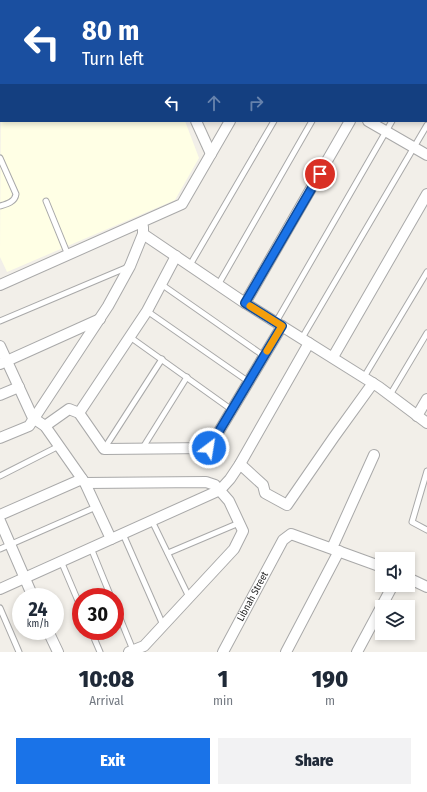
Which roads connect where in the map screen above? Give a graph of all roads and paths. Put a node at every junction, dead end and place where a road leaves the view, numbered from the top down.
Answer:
1 (196, 122) edge
2 (229, 122) edge
3 (273, 122) edge
4 (311, 122) edge
5 (349, 122) edge
6 (370, 122) edge
7 (391, 122) edge
8 (427, 125) edge
9 (386, 131) junction
10 (414, 147) junction
11 (211, 154) junction
12 (427, 155) edge
13 (0, 158) edge
14 (427, 194) edge
15 (46, 201) dead end
16 (0, 206) edge
17 (143, 222) junction
18 (143, 234) junction
19 (68, 255) junction
20 (176, 256) junction
21 (190, 265) junction
22 (130, 266) junction
23 (427, 272) edge
24 (1, 281) edge
25 (161, 284) junction
26 (218, 285) junction
27 (245, 303) junction
28 (147, 311) junction
29 (100, 319) junction
30 (0, 321) edge
31 (279, 324) junction
32 (427, 333) edge
33 (130, 337) junction
34 (305, 340) junction
35 (0, 346) edge
36 (264, 356) junction
37 (333, 357) junction
38 (162, 360) junction
39 (4, 363) edge
40 (187, 377) junction
41 (364, 377) junction
42 (248, 382) junction
43 (373, 383) junction
44 (19, 387) junction
45 (0, 395) edge
46 (390, 395) junction
47 (427, 399) edge
48 (232, 410) junction
49 (79, 413) junction
50 (417, 416) junction
51 (33, 418) junction
52 (427, 423) edge
53 (45, 426) junction
54 (0, 438) edge
55 (59, 446) junction
56 (142, 448) junction
57 (104, 449) junction
58 (374, 455) dead end
59 (240, 464) junction
60 (427, 470) edge
61 (0, 476) edge
62 (83, 481) junction
63 (220, 490) junction
64 (96, 507) junction
65 (0, 515) edge
66 (0, 521) edge
67 (152, 521) junction
68 (239, 523) junction
69 (427, 530) edge
70 (123, 534) junction
71 (111, 539) junction
72 (10, 544) junction
73 (91, 548) junction
74 (0, 549) edge
75 (335, 550) junction
76 (168, 553) junction
77 (61, 561) junction
78 (375, 564) edge
79 (24, 578) junction
80 (415, 581) edge
81 (427, 587) edge
82 (29, 588) edge
83 (72, 588) edge
84 (107, 588) edge
85 (0, 589) edge
86 (388, 592) edge
87 (189, 597) junction
88 (0, 608) edge
89 (164, 625) junction
90 (124, 631) edge
91 (52, 640) edge
92 (95, 640) edge
93 (131, 651) edge
94 (19, 652) edge
95 (58, 652) edge
96 (100, 652) edge
97 (223, 652) edge
98 (286, 652) edge
99 (357, 652) edge

1 - 11 street
2 - 11 street
3 - 21 lane
4 - 26 lane
5 - 27 street
6 - 9 street
7 - 9 lane
8 - 10 lane
9 - 10 street
9 - 31 lane
10 - 12 street
10 - 34 lane
11 - 17 street
13 - 16 lane
14 - 37 street
15 - 19 lane
17 - 18 street
17 - 19 street
18 - 20 street
18 - 22 street
19 - 24 street
20 - 21 street
20 - 25 street
21 - 26 street
22 - 29 street
22 - 30 lane
23 - 41 lane
25 - 28 street
25 - 36 lane
26 - 27 street
27 - 31 street
28 - 33 street
28 - 42 lane
29 - 39 street
29 - 51 street
31 - 34 street
31 - 36 street
32 - 46 lane
33 - 38 lane
33 - 49 street
34 - 37 street
34 - 59 street
35 - 39 street
36 - 42 street
37 - 41 street
38 - 40 lane
38 - 57 lane
39 - 44 street
40 - 48 lane
40 - 56 lane
41 - 43 street
42 - 48 street
43 - 46 street
43 - 59 street
44 - 45 street
44 - 51 street
46 - 50 street
47 - 50 street
48 - 56 street
49 - 53 street
49 - 57 street
50 - 52 street
51 - 53 street
51 - 54 street
53 - 55 street
55 - 61 lane
55 - 62 street
56 - 57 street
58 - 75 street
59 - 63 street
60 - 69 lane
62 - 63 street
62 - 64 street
62 - 65 street
63 - 67 street
63 - 68 street
64 - 71 street
64 - 72 lane
66 - 72 street
67 - 70 street
67 - 76 lane
68 - 76 lane
68 - 87 street
70 - 71 street
70 - 89 lane
71 - 73 street
72 - 74 lane
72 - 79 street
73 - 77 street
73 - 84 lane
75 - 78 street
75 - 97 street, Libnah Street
75 - 98 street
76 - 87 lane
77 - 79 street
77 - 83 lane
79 - 82 street
79 - 85 street
80 - 81 street
86 - 99 street
87 - 89 street
88 - 94 lane
89 - 93 street
90 - 93 lane
91 - 95 street
92 - 96 lane

